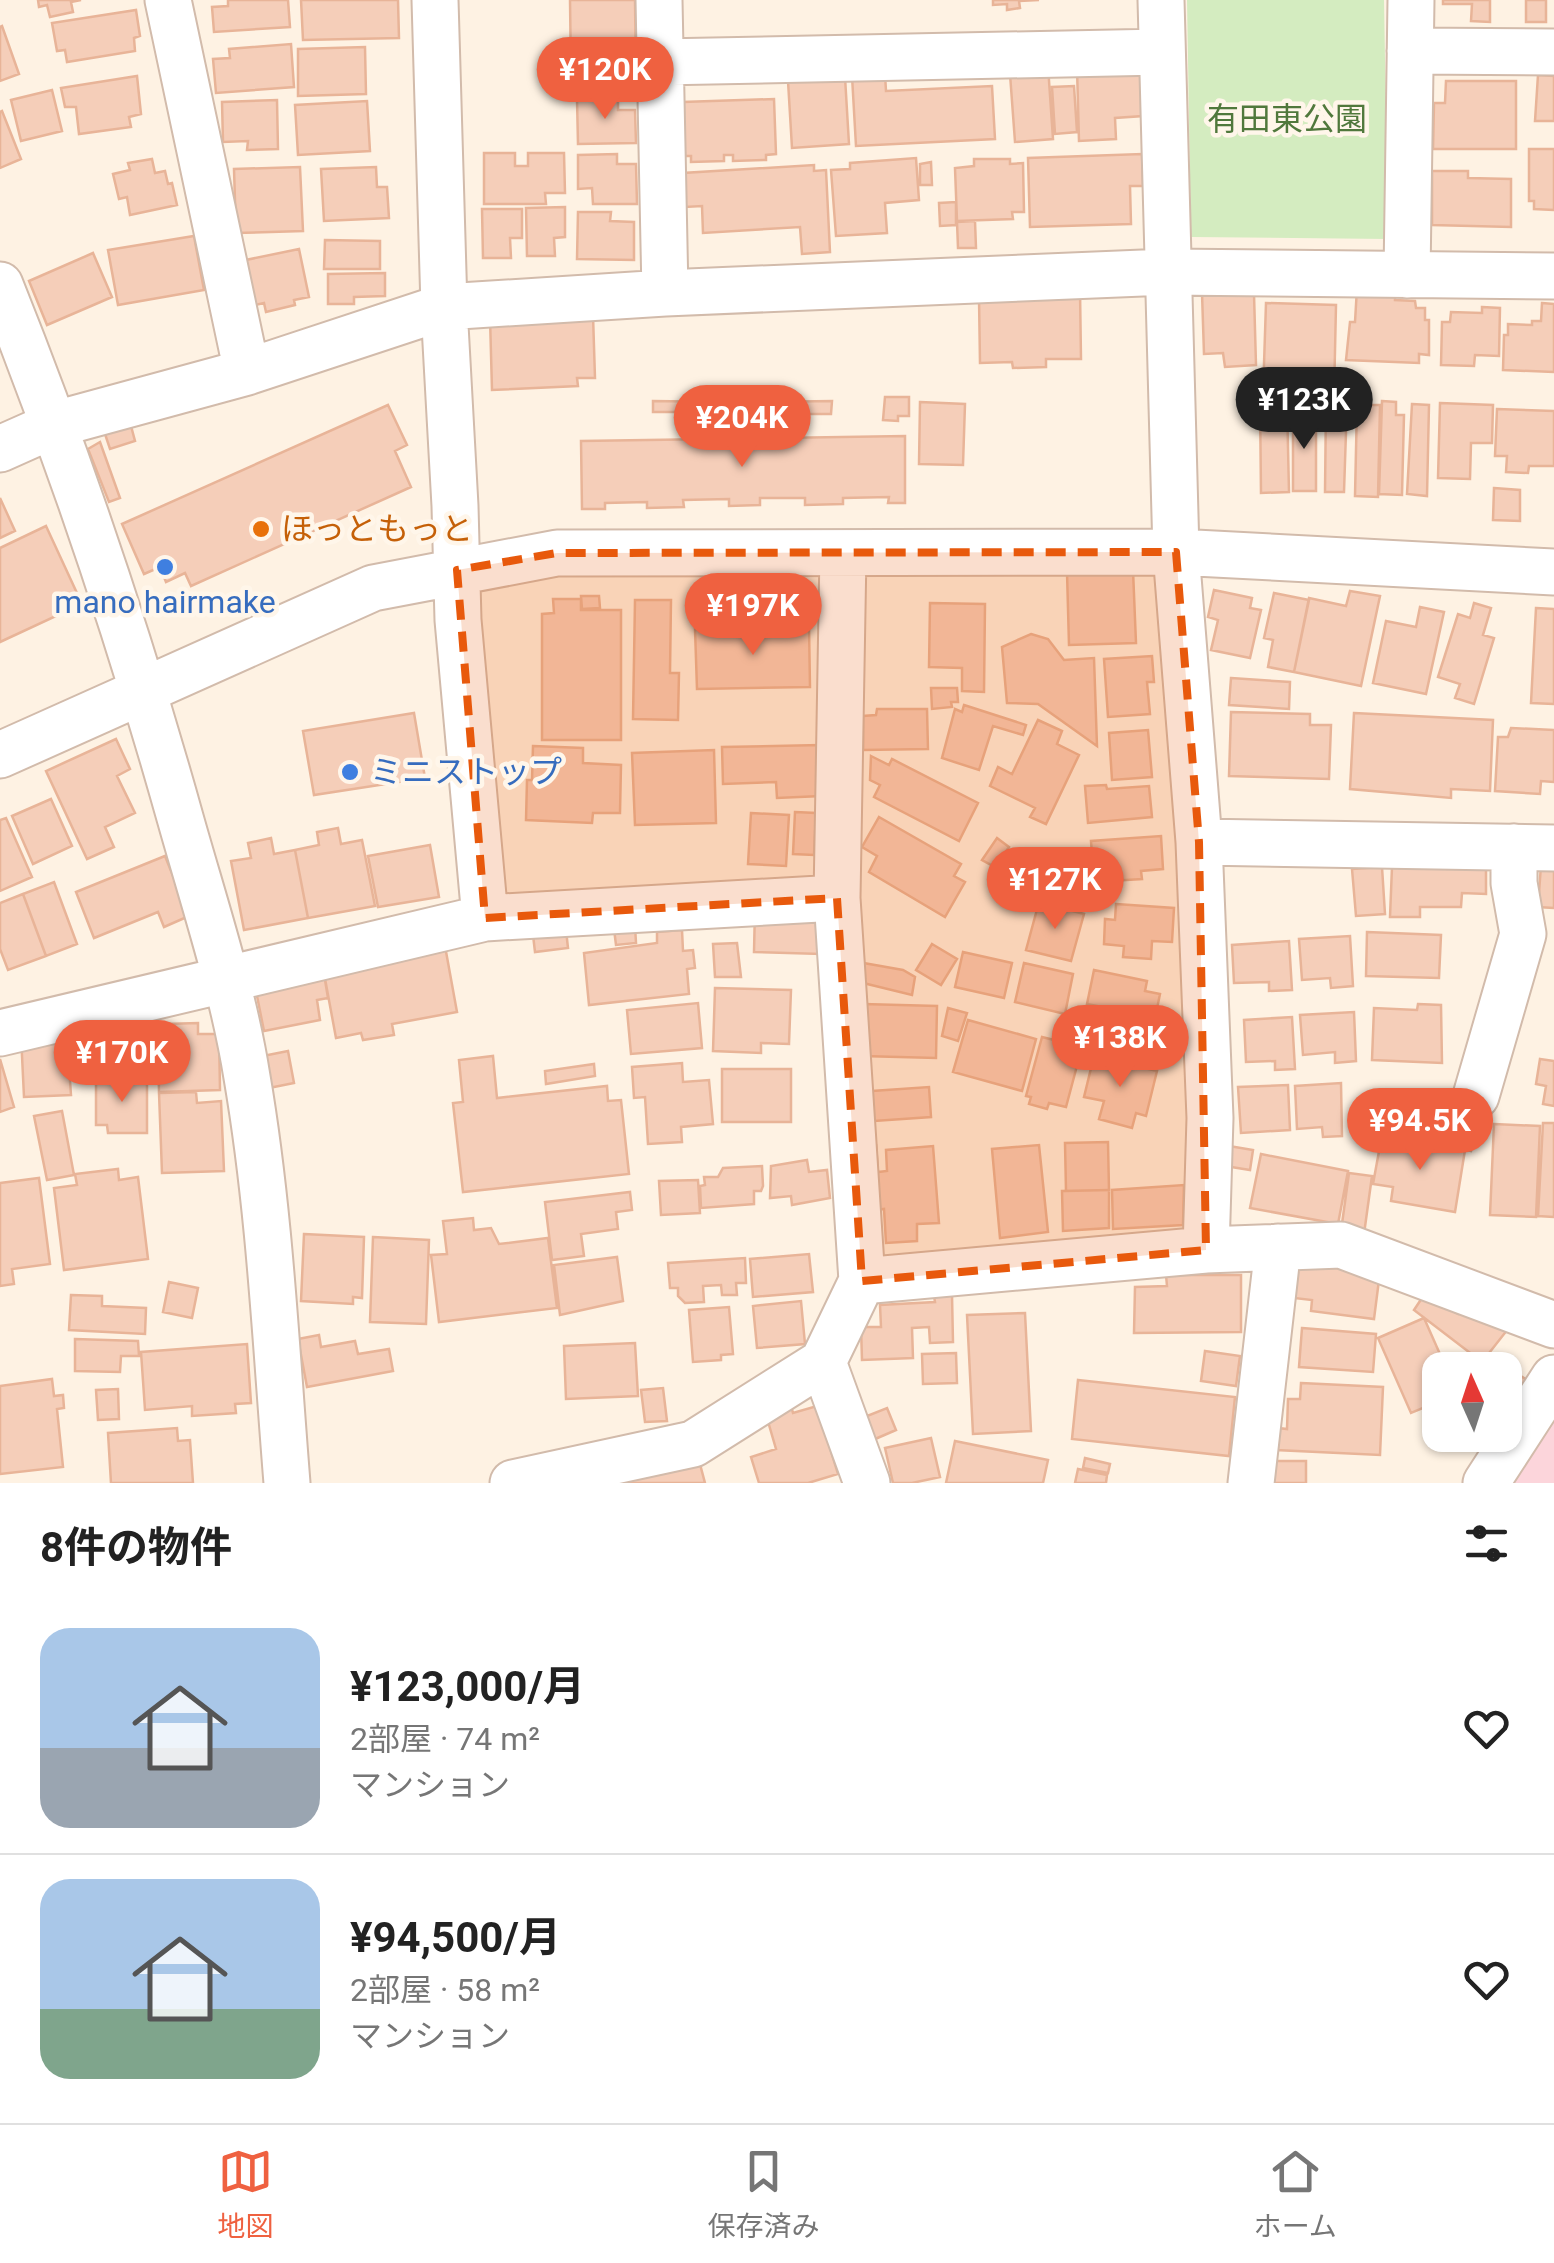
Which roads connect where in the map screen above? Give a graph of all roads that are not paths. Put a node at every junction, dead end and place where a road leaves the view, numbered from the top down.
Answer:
1 (168, 0) edge
2 (435, 0) edge
3 (659, 0) edge
4 (1161, 0) edge
5 (1411, 0) edge
6 (1410, 51) junction
7 (1162, 52) junction
8 (1554, 52) edge
9 (660, 62) junction
10 (1167, 272) junction
11 (1407, 275) junction
12 (1554, 276) edge
13 (0, 284) edge
14 (665, 293) junction
15 (444, 307) junction
16 (247, 372) junction
17 (56, 424) junction
18 (0, 448) edge
19 (1176, 552) junction
20 (843, 553) junction
21 (457, 570) junction
22 (1554, 572) edge
23 (144, 692) junction
24 (0, 755) edge
25 (1199, 842) junction
26 (1534, 847) edge
27 (837, 898) junction
28 (485, 918) junction
29 (226, 980) junction
30 (0, 1033) edge
31 (1476, 1096) dead end
32 (1278, 1247) junction
33 (1206, 1250) junction
34 (862, 1280) junction
35 (1554, 1325) edge
36 (823, 1362) junction
37 (1554, 1378) edge
38 (287, 1483) edge
39 (513, 1483) edge
40 (867, 1483) edge
41 (1251, 1483) edge
42 (1486, 1483) edge

1 - 16 street
2 - 15 street
3 - 9 street
4 - 7 street
5 - 6 street
6 - 8 street
6 - 11 street
7 - 9 street
7 - 10 street
9 - 14 street
10 - 11 street
10 - 14 street
10 - 19 street
11 - 12 street
13 - 17 street
14 - 15 street
15 - 16 street
15 - 21 street
16 - 17 street
17 - 18 street
17 - 23 street
19 - 20 street
19 - 22 street
19 - 25 street
20 - 21 street
20 - 27 street
21 - 23 street
21 - 28 street
23 - 24 street
23 - 29 street
25 - 26 street
25 - 33 street
26 - 31 street
27 - 28 street
27 - 34 street
28 - 29 street
29 - 30 street
29 - 38 street
32 - 33 street
32 - 35 street
32 - 41 street
33 - 34 street
34 - 36 street
36 - 39 street
36 - 40 street
37 - 42 street

